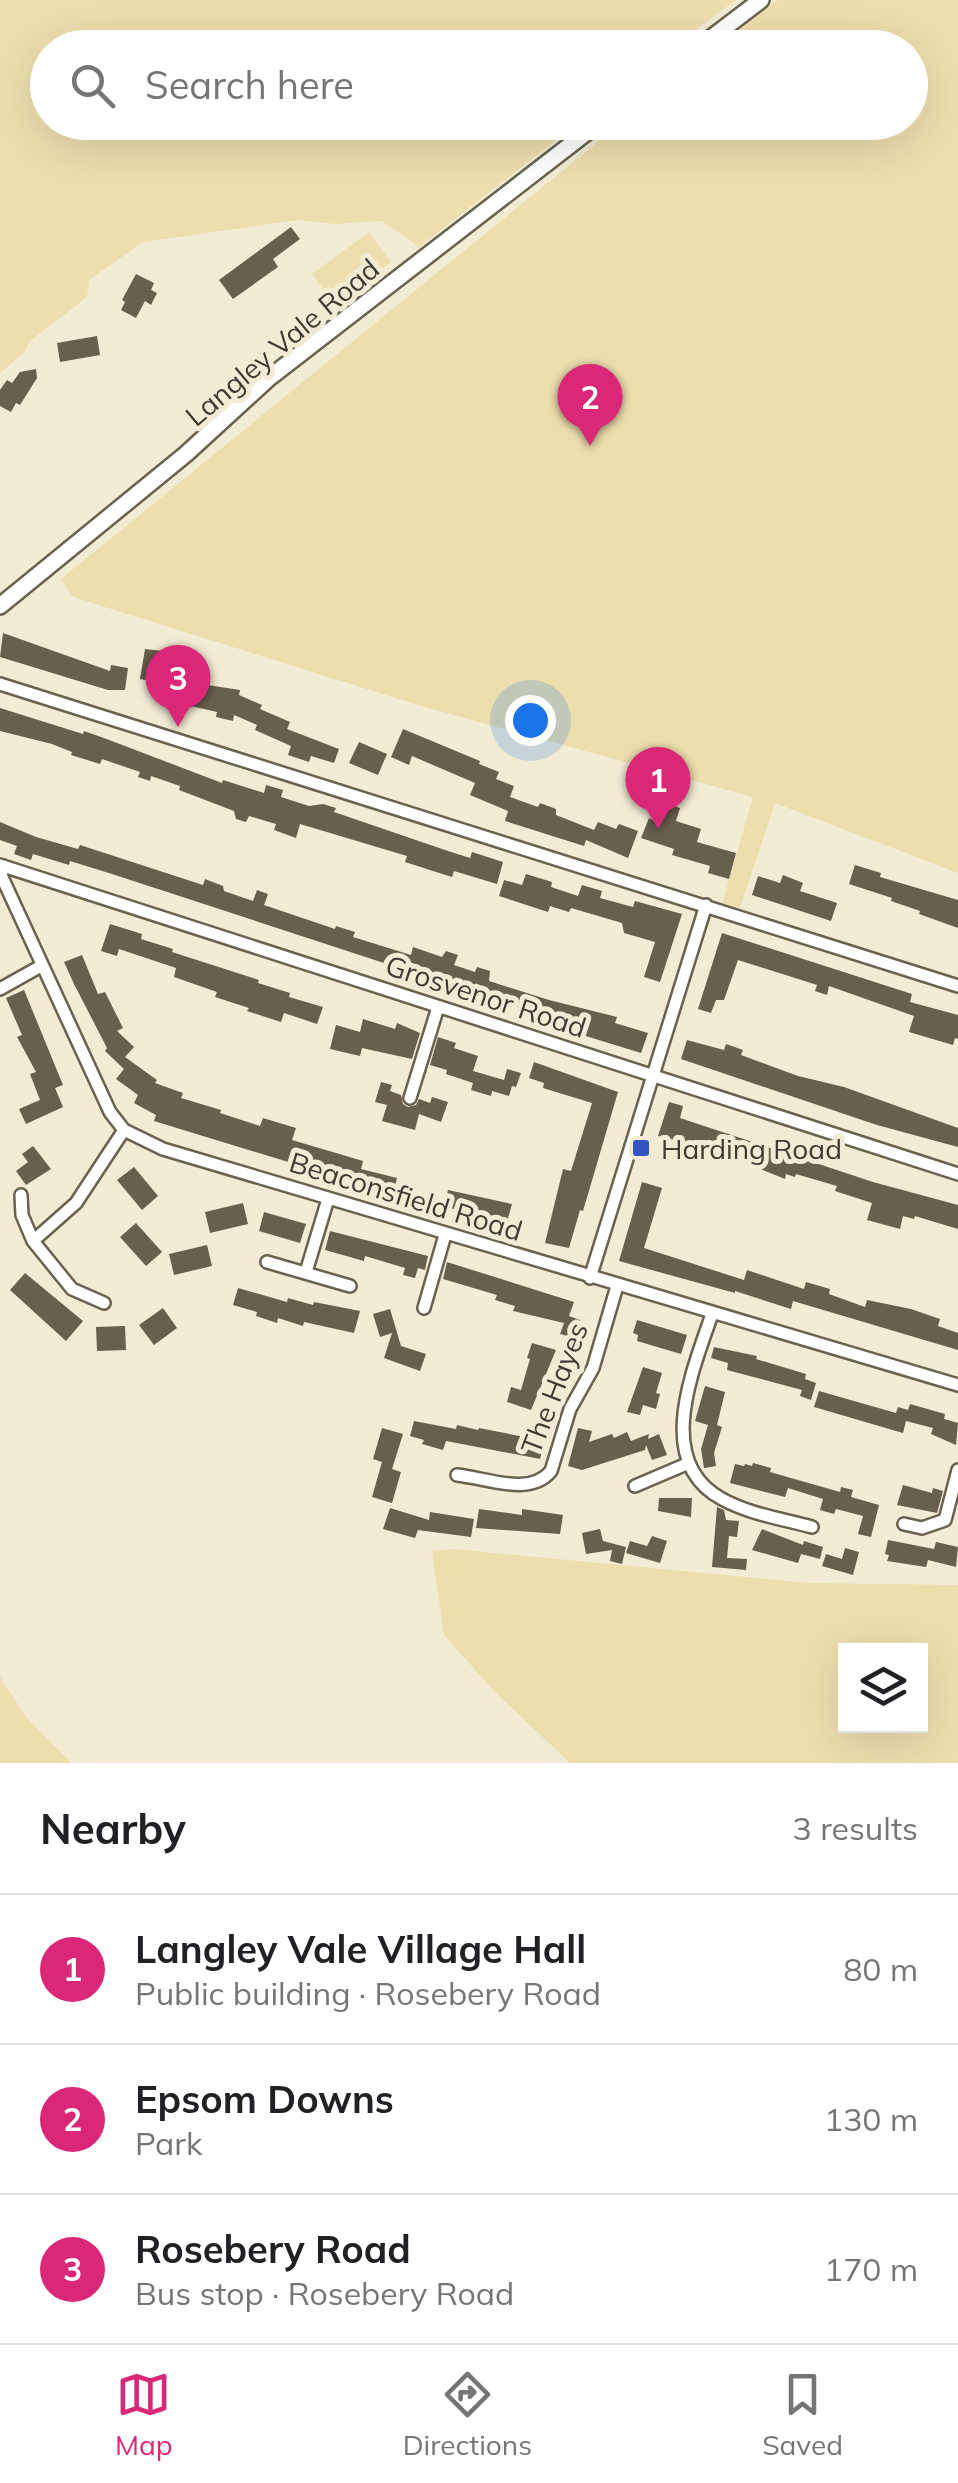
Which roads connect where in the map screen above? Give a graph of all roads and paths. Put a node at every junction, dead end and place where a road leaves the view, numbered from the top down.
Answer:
1 (761, 0) edge
2 (722, 30) edge
3 (577, 140) edge
4 (0, 606) edge
5 (0, 684) edge
6 (2, 866) edge
7 (706, 905) junction
8 (41, 966) junction
9 (958, 986) edge
10 (0, 989) edge
11 (438, 1007) junction
12 (652, 1075) junction
13 (410, 1098) dead end
14 (124, 1130) junction
15 (958, 1174) edge
16 (21, 1196) dead end
17 (328, 1199) junction
18 (445, 1234) junction
19 (33, 1241) junction
20 (268, 1262) dead end
21 (306, 1272) junction
22 (590, 1278) junction
23 (350, 1286) dead end
24 (616, 1286) junction
25 (104, 1303) dead end
26 (424, 1308) dead end
27 (712, 1314) junction
28 (958, 1385) edge
29 (689, 1463) junction
30 (958, 1470) edge
31 (458, 1475) dead end
32 (635, 1486) dead end
33 (904, 1524) dead end
34 (812, 1527) dead end

1 - 2 street
3 - 4 street, Langley Vale Road
5 - 7 street
6 - 8 street
6 - 11 street, Grosvenor Road
7 - 9 street
7 - 12 street
8 - 10 street
8 - 14 street
11 - 12 street, Grosvenor Road
11 - 13 street
12 - 15 street, Grosvenor Road
12 - 22 street
14 - 17 street, Beaconsfield Road
14 - 19 street
16 - 19 street
17 - 18 street, Beaconsfield Road
17 - 21 street
18 - 22 street, Beaconsfield Road
18 - 26 street
19 - 25 street
20 - 21 street
21 - 23 street
22 - 24 street, Beaconsfield Road
24 - 27 street, Beaconsfield Road
24 - 31 street, The Hayes
27 - 28 street, Beaconsfield Road
27 - 29 street
29 - 32 street
29 - 34 street
30 - 33 street

